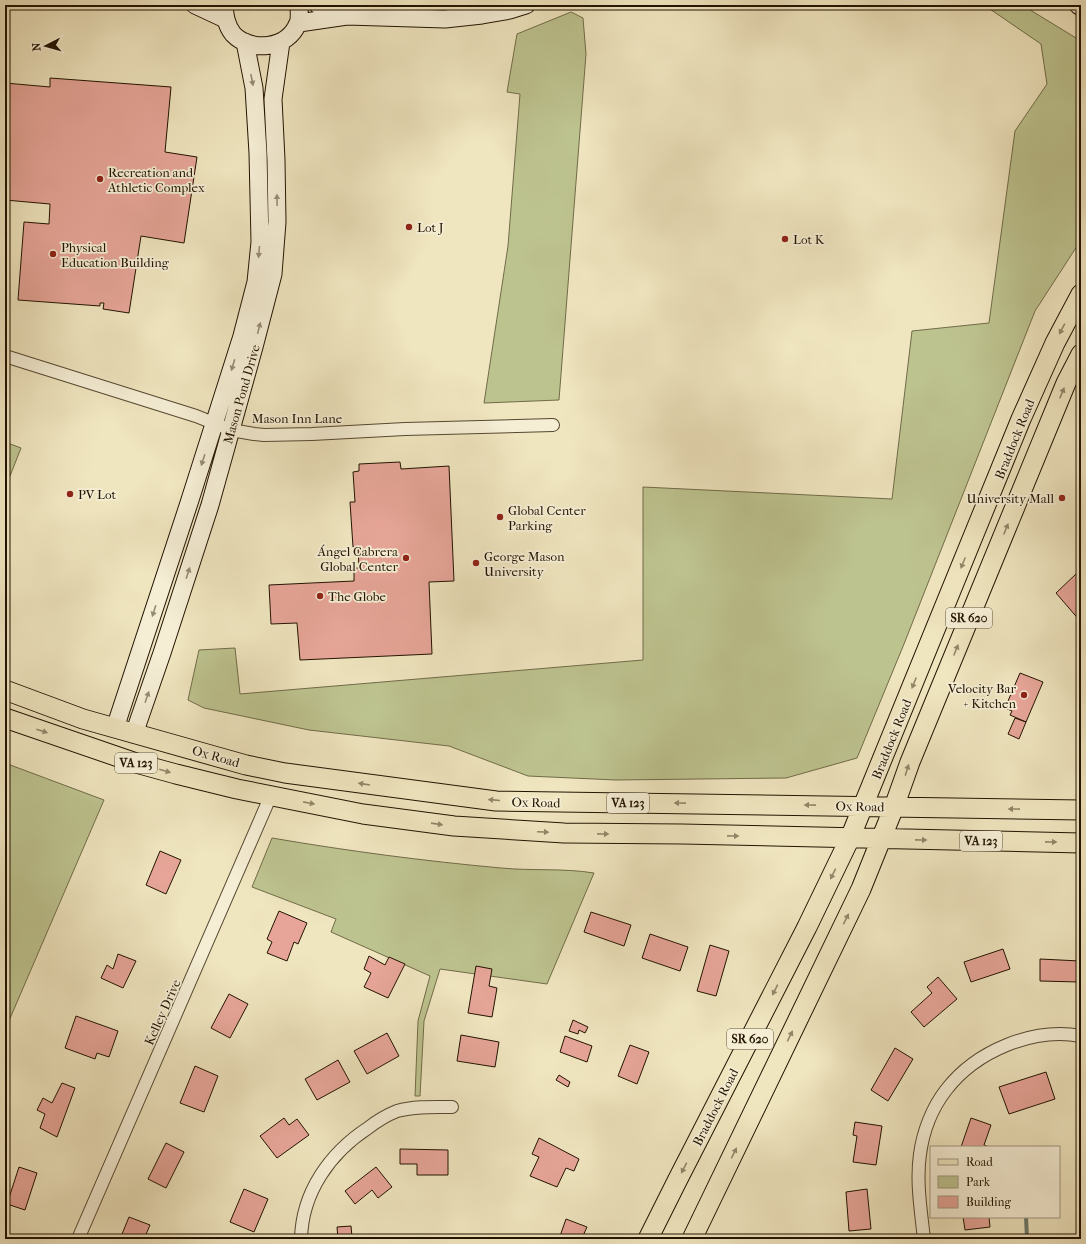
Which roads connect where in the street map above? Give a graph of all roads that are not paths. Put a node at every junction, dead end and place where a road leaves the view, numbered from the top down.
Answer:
1 (195, 5) edge
2 (299, 5) edge
3 (318, 5) edge
4 (526, 5) edge
5 (1078, 5) edge
6 (1081, 7) edge
7 (224, 12) edge
8 (347, 16) junction
9 (298, 23) junction
10 (245, 42) junction
11 (281, 42) junction
12 (1081, 294) edge
13 (1081, 354) edge
14 (5, 356) edge
15 (214, 423) junction
16 (553, 425) dead end
17 (231, 430) junction
18 (5, 690) edge
19 (5, 718) edge
20 (115, 728) junction
21 (134, 734) junction
22 (246, 765) junction
23 (335, 779) junction
24 (271, 796) junction
25 (863, 806) junction
26 (894, 807) junction
27 (1081, 810) edge
28 (850, 838) junction
29 (882, 838) junction
30 (1081, 843) edge
31 (1081, 1036) edge
32 (452, 1107) dead end
33 (78, 1239) edge
34 (301, 1239) edge
35 (648, 1239) edge
36 (692, 1239) edge
37 (924, 1239) edge

1 - 7 street
2 - 9 street
3 - 8 street
4 - 8 street
5 - 6 street
7 - 10 street
8 - 9 street
9 - 11 street
10 - 11 street
10 -> 15 street, Mason Pond Drive
17 -> 11 street, Mason Pond Drive
12 -> 25 main road, Braddock Road / SR 620
26 -> 13 main road, Braddock Road / SR 620
14 - 15 street, Mason Inn Lane
15 - 17 street, Mason Inn Lane
15 -> 20 street, Mason Pond Drive
16 - 17 street, Mason Inn Lane
21 -> 17 street, Mason Pond Drive
18 - 20 main road, Ox Road / VA 123
19 -> 24 main road, Ox Road / VA 123
20 - 21 main road, Ox Road / VA 123
21 - 22 main road, Ox Road / VA 123
22 - 23 main road, Ox Road / VA 123
22 - 24 main road
23 - 24 main road
25 -> 23 main road, Ox Road / VA 123
24 -> 28 main road, Ox Road / VA 123
24 - 33 street, Kelley Drive
25 - 26 main road, Ox Road / VA 123
25 - 28 main road, Braddock Road / SR 620
27 -> 26 main road, Ox Road / VA 123
26 - 29 main road, Braddock Road / SR 620
28 - 29 main road, Ox Road / VA 123
28 -> 35 main road, Braddock Road / SR 620
29 -> 30 main road, Ox Road / VA 123
36 -> 29 main road, Braddock Road / SR 620
31 - 37 street
32 - 34 street

